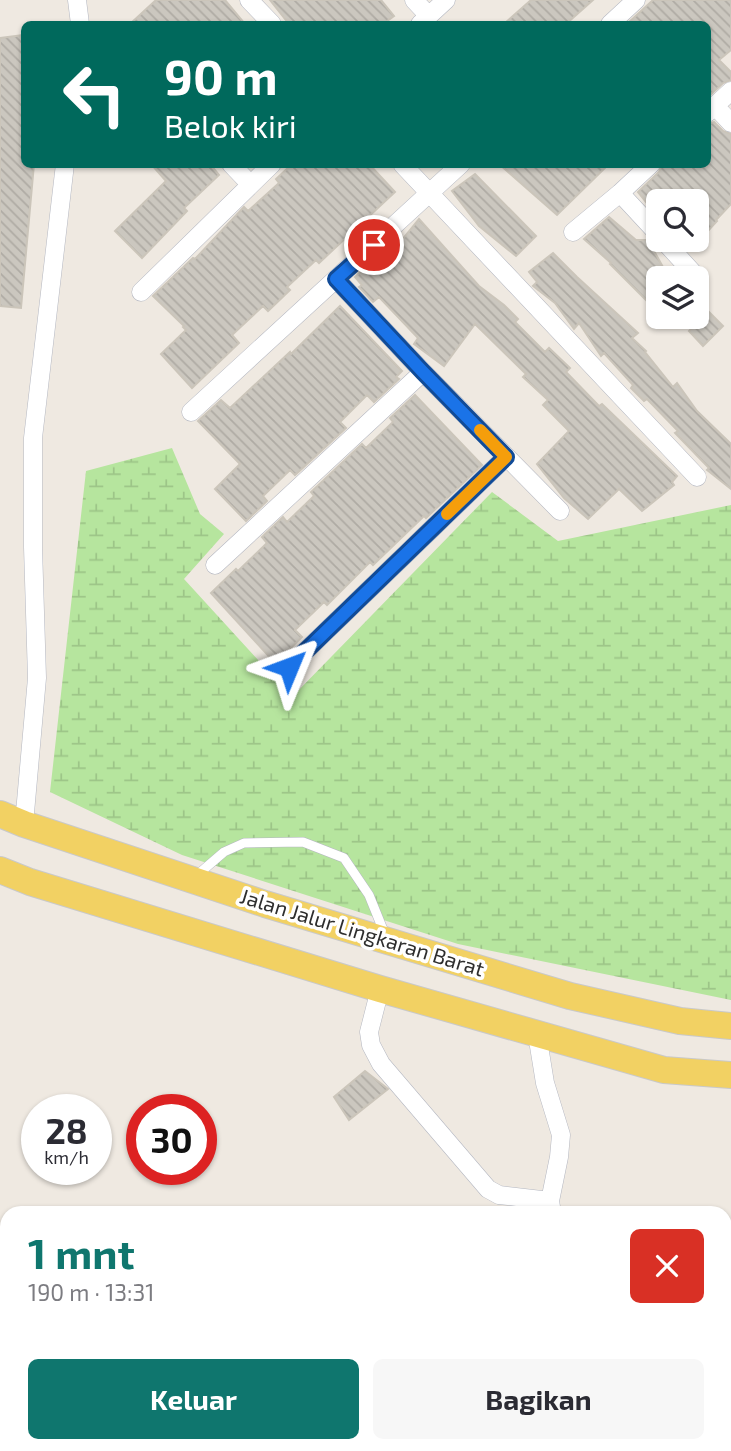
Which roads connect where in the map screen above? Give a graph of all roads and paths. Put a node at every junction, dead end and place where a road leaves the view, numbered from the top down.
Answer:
1 (77, 0) edge
2 (249, 0) edge
3 (414, 0) edge
4 (446, 0) edge
5 (636, 0) edge
6 (425, 20) edge
7 (80, 21) edge
8 (269, 21) edge
9 (613, 21) edge
10 (731, 91) edge
11 (711, 109) edge
12 (731, 123) edge
13 (65, 168) edge
14 (235, 168) edge
15 (268, 168) edge
16 (406, 168) edge
17 (457, 168) edge
18 (647, 168) edge
19 (250, 184) junction
20 (620, 193) junction
21 (430, 194) junction
22 (646, 221) edge
23 (573, 232) dead end
24 (674, 252) edge
25 (687, 266) edge
26 (336, 279) junction
27 (141, 292) dead end
28 (423, 372) junction
29 (191, 412) dead end
30 (506, 457) junction
31 (697, 477) dead end
32 (560, 511) dead end
33 (215, 565) dead end
34 (289, 667) dead end
35 (0, 814) edge
36 (24, 824) junction
37 (0, 870) edge
38 (191, 880) junction
39 (388, 942) junction
40 (380, 989) junction
41 (731, 1026) edge
42 (537, 1034) junction
43 (731, 1075) edge
44 (547, 1206) edge
45 (551, 1206) edge

1 - 7 street
2 - 8 street
3 - 6 street
4 - 6 street
5 - 9 street
10 - 11 street
11 - 12 street
13 - 36 street
14 - 19 street
15 - 19 street
16 - 21 street
17 - 21 street
18 - 20 street
19 - 27 street
20 - 22 street
20 - 23 street
21 - 26 street
21 - 31 street
24 - 25 street
26 - 28 street
26 - 29 street
28 - 30 street
28 - 33 street
30 - 32 street
30 - 34 street
35 - 36 main road, Jalan Jalur Lingkaran Barat
36 - 38 main road, Jalan Jalur Lingkaran Barat
37 - 40 main road
38 - 39 main road, Jalan Jalur Lingkaran Barat
38 - 39 lane
39 - 41 main road, Jalan Jalur Lingkaran Barat
40 - 42 main road
40 - 44 street
42 - 43 main road
42 - 45 street

